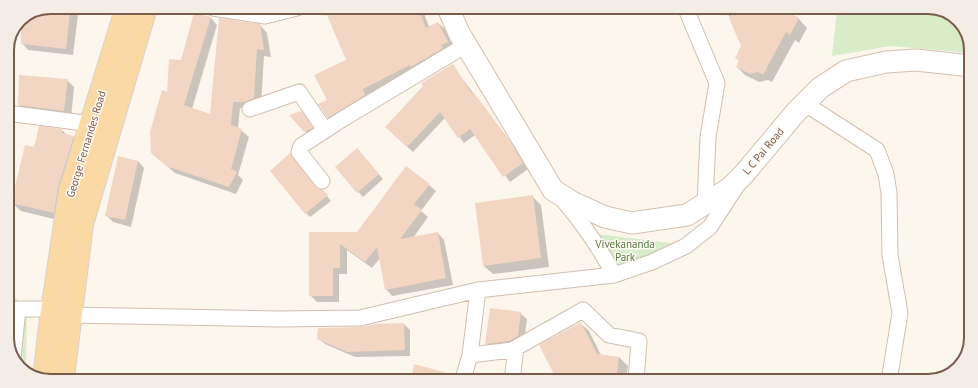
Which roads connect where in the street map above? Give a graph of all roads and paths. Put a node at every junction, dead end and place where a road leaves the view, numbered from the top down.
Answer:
1 (125, 14) edge
2 (144, 14) edge
3 (253, 14) edge
4 (277, 14) edge
5 (451, 14) edge
6 (688, 14) edge
7 (466, 45) junction
8 (964, 65) edge
9 (804, 103) junction
10 (250, 109) dead end
11 (14, 114) edge
12 (92, 124) junction
13 (325, 130) junction
14 (744, 174) junction
15 (322, 181) dead end
16 (553, 190) junction
17 (704, 204) junction
18 (614, 275) junction
19 (478, 290) junction
20 (61, 312) junction
21 (15, 343) edge
22 (516, 348) junction
23 (470, 355) junction
24 (45, 374) edge
25 (63, 374) edge
26 (464, 374) edge
27 (513, 374) edge
28 (636, 374) edge
29 (890, 374) edge

1 - 12 main road, George Fernandes Road
2 - 20 main road, George Fernandes Road
3 - 4 street
5 - 7 street
6 - 17 street
7 - 13 street
7 - 16 street
8 - 9 street, L C Pai Road
9 - 14 street, L C Pai Road
9 - 29 street
10 - 13 street
11 - 12 street
12 - 20 main road, George Fernandes Road
13 - 15 street
14 - 17 street, L C Pai Road
14 - 18 street
16 - 17 street, L C Pai Road
16 - 18 street
18 - 19 street
19 - 20 street
19 - 23 street
20 - 21 street
20 - 24 main road, George Fernandes Road
20 - 25 main road, George Fernandes Road
22 - 23 street
22 - 27 street
22 - 28 street
23 - 26 street

